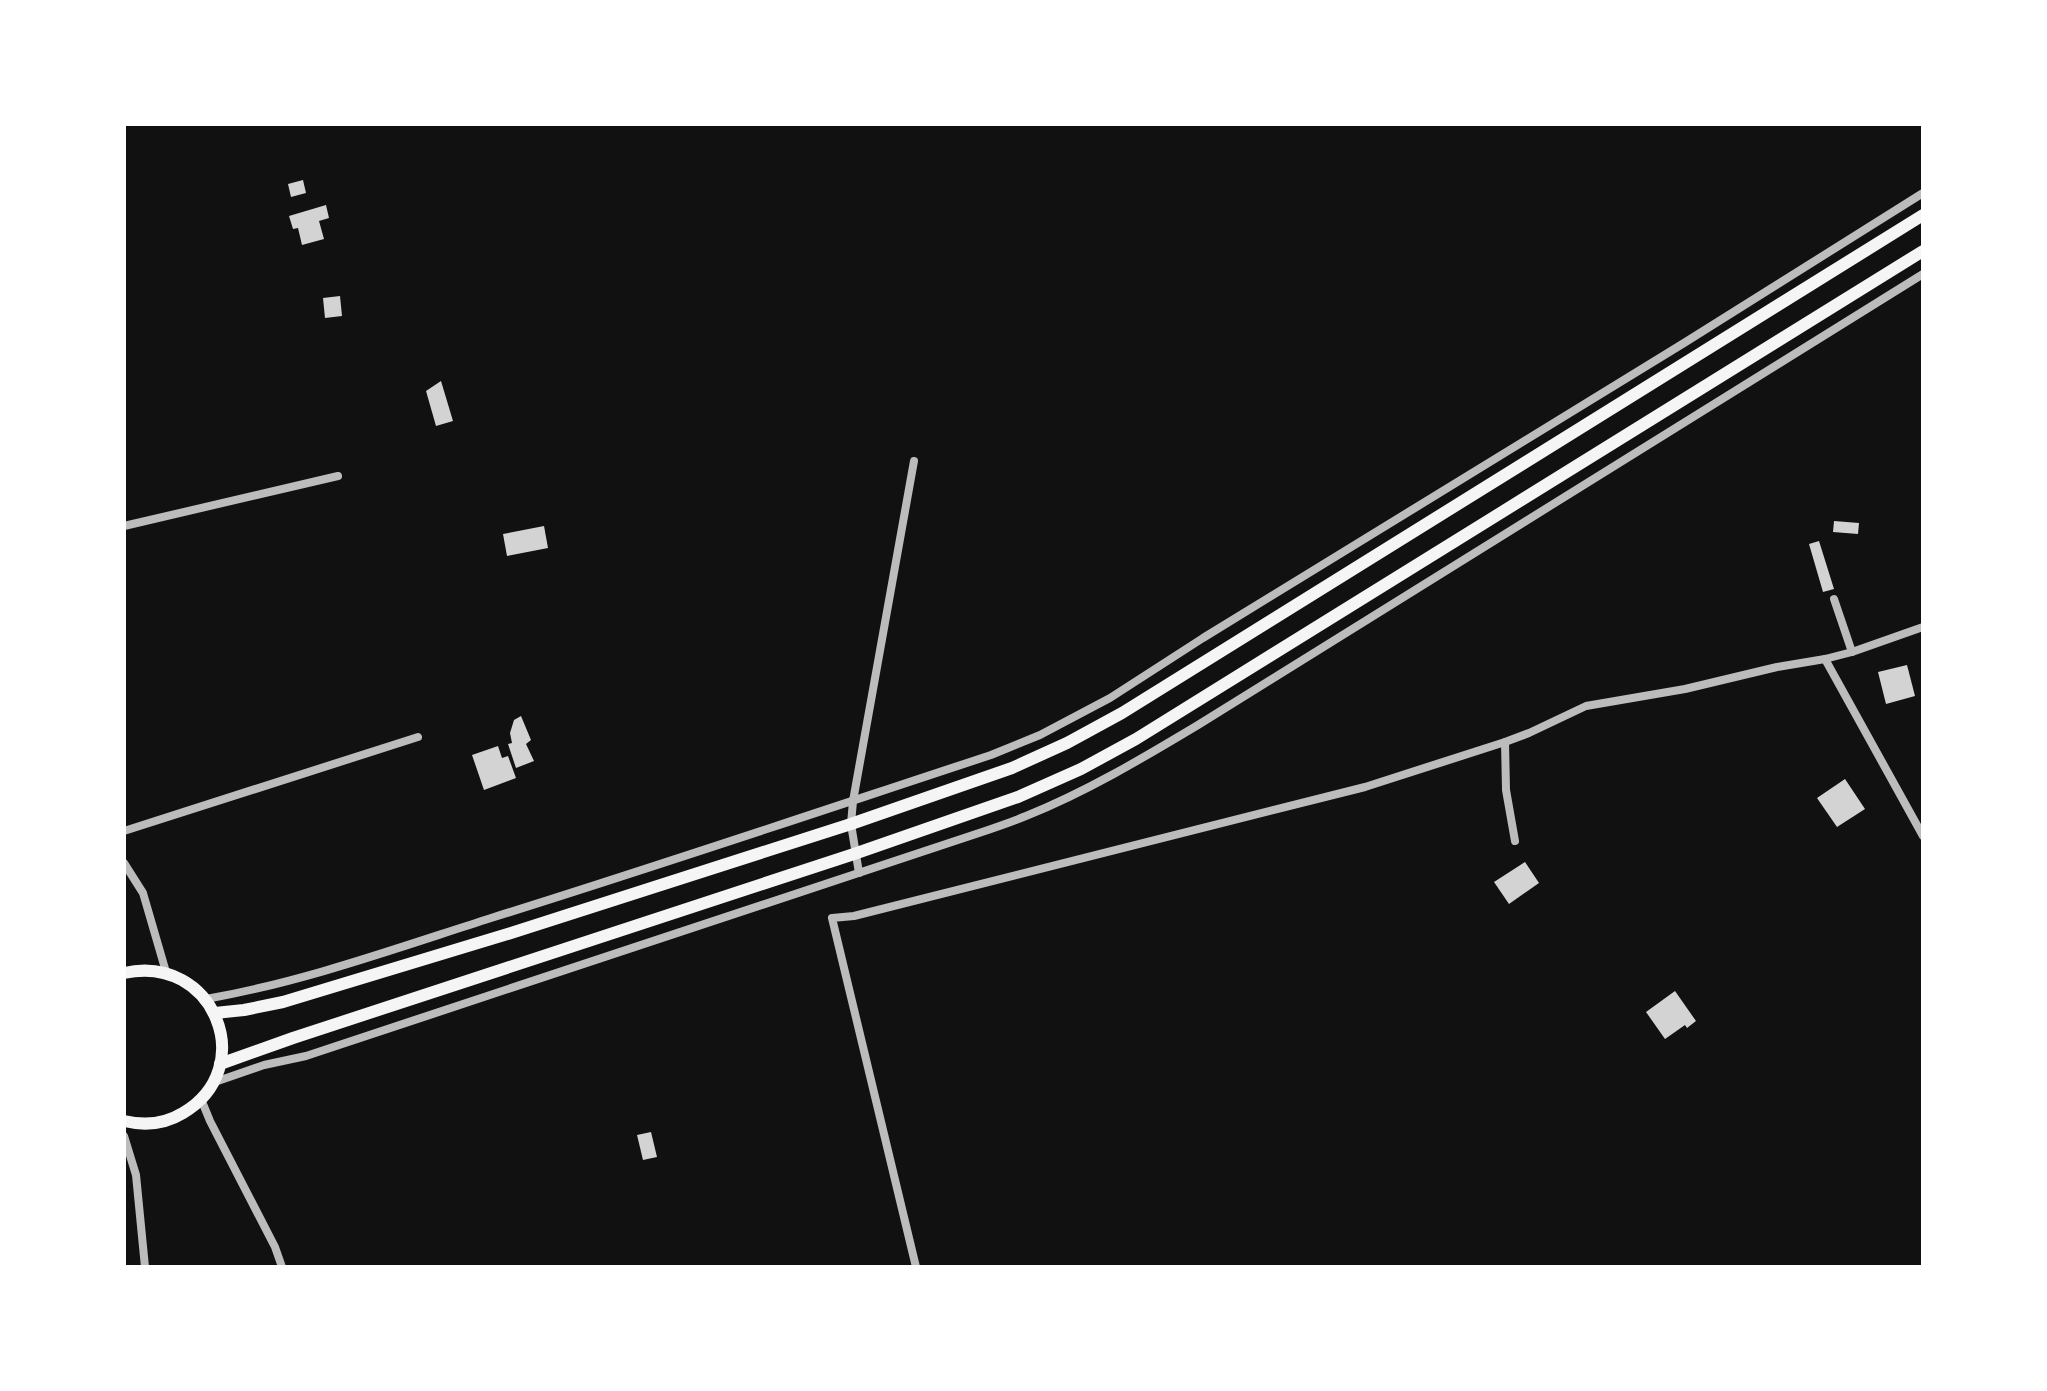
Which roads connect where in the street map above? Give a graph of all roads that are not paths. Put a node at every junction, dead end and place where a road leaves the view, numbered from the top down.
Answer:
1 (1923, 193) edge
2 (1923, 215) edge
3 (1923, 251) edge
4 (1923, 274) edge
5 (914, 461) dead end
6 (338, 476) dead end
7 (124, 526) edge
8 (1834, 599) dead end
9 (1923, 627) edge
10 (1852, 652) junction
11 (1825, 659) junction
12 (418, 737) dead end
13 (1505, 742) junction
14 (853, 801) junction
15 (851, 824) junction
16 (124, 831) edge
17 (1923, 836) edge
18 (1515, 841) dead end
19 (854, 854) junction
20 (124, 863) edge
21 (859, 873) junction
22 (166, 972) junction
23 (124, 973) edge
24 (206, 999) junction
25 (215, 1013) junction
26 (220, 1064) junction
27 (212, 1083) junction
28 (201, 1099) junction
29 (124, 1121) edge
30 (124, 1136) edge
31 (145, 1267) edge
32 (282, 1267) edge
33 (916, 1267) edge

1 - 14 street
2 - 15 main road
3 - 19 main road
4 - 21 street
5 - 14 street
6 - 7 street
8 - 10 street
9 - 10 street
10 - 11 street
11 - 13 street
11 - 17 street
12 - 16 street
13 - 18 street
13 - 33 street
14 - 15 street
14 - 24 street
15 - 19 street
15 - 25 main road
19 - 21 street
19 - 26 main road
20 - 22 street
21 - 27 street
22 - 23 main road
22 - 24 main road
24 - 25 main road
25 - 26 main road
26 - 27 main road
27 - 28 main road
28 - 29 main road
28 - 32 street
30 - 31 street

